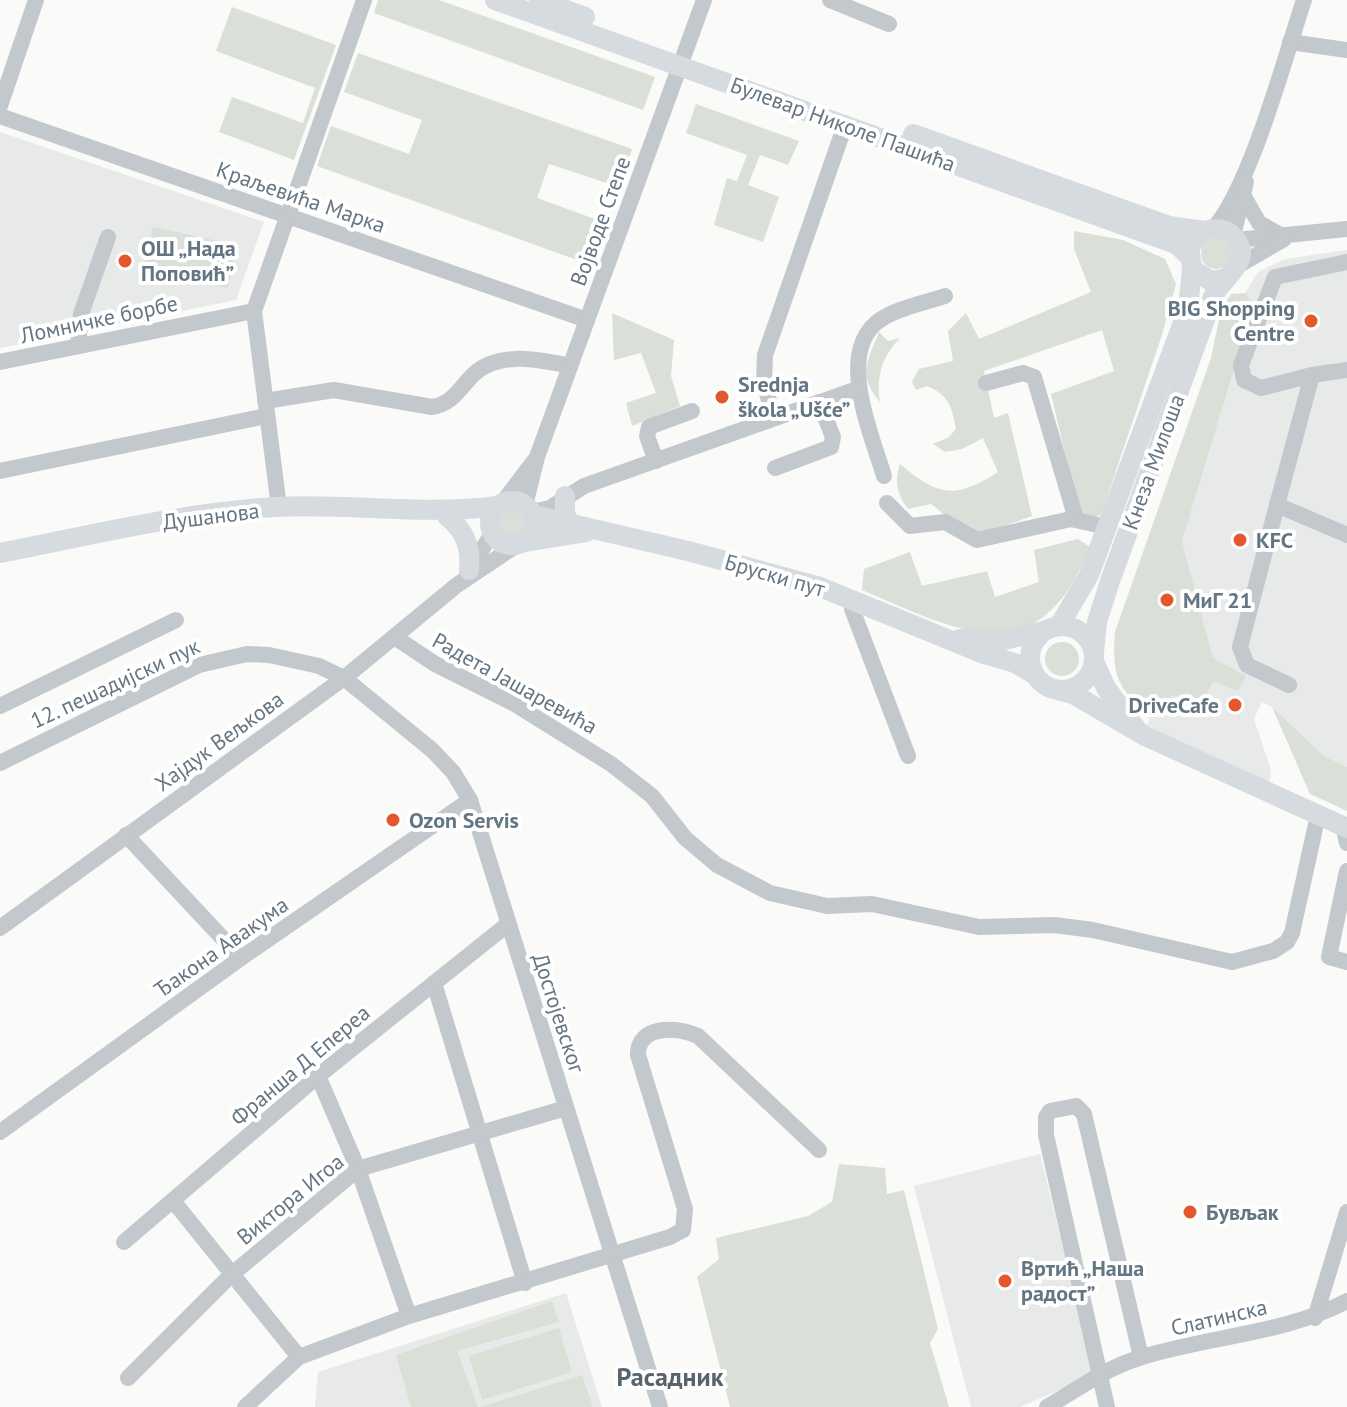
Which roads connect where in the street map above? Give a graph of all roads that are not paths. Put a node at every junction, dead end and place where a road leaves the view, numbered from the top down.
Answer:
1 (36, 0) edge
2 (364, 0) edge
3 (495, 0) edge
4 (539, 0) edge
5 (704, 0) edge
6 (830, 0) edge
7 (1304, 0) edge
8 (889, 24) dead end
9 (1290, 42) junction
10 (1347, 50) edge
11 (682, 59) junction
12 (0, 106) edge
13 (0, 116) edge
14 (845, 125) junction
15 (1254, 145) junction
16 (1243, 195) junction
17 (287, 217) junction
18 (1347, 229) edge
19 (1209, 230) junction
20 (1154, 236) junction
21 (108, 237) dead end
22 (1234, 238) junction
23 (1286, 238) junction
24 (1190, 262) junction
25 (1347, 262) edge
26 (1233, 272) junction
27 (945, 296) dead end
28 (1190, 300) junction
29 (254, 311) junction
30 (587, 320) junction
31 (78, 346) junction
32 (0, 362) edge
33 (570, 366) junction
34 (1347, 370) edge
35 (1312, 375) junction
36 (986, 383) dead end
37 (857, 389) junction
38 (819, 402) junction
39 (265, 408) junction
40 (692, 411) dead end
41 (774, 418) junction
42 (537, 457) junction
43 (656, 461) junction
44 (775, 468) dead end
45 (0, 471) edge
46 (884, 476) dead end
47 (565, 496) junction
48 (887, 503) dead end
49 (500, 504) junction
50 (1277, 505) junction
51 (279, 507) junction
52 (529, 510) junction
53 (424, 512) junction
54 (447, 516) junction
55 (1076, 519) junction
56 (569, 523) junction
57 (1107, 527) junction
58 (594, 530) junction
59 (491, 531) junction
60 (1347, 535) edge
61 (520, 544) junction
62 (0, 553) edge
63 (464, 576) junction
64 (854, 599) junction
65 (176, 620) dead end
66 (1051, 628) junction
67 (396, 638) junction
68 (951, 638) junction
69 (1094, 656) junction
70 (1034, 674) junction
71 (344, 678) junction
72 (1289, 685) dead end
73 (1057, 690) junction
74 (0, 706) edge
75 (1143, 735) junction
76 (908, 756) dead end
77 (0, 763) edge
78 (470, 800) junction
79 (1318, 815) junction
80 (1346, 832) edge
81 (126, 835) junction
82 (1347, 871) edge
83 (508, 924) junction
84 (0, 928) edge
85 (241, 958) junction
86 (1347, 962) edge
87 (434, 983) junction
88 (318, 1076) junction
89 (566, 1108) junction
90 (0, 1132) edge
91 (480, 1133) junction
92 (819, 1150) dead end
93 (358, 1169) junction
94 (174, 1202) junction
95 (1347, 1212) edge
96 (124, 1242) dead end
97 (612, 1254) junction
98 (231, 1275) junction
99 (525, 1283) junction
100 (1347, 1301) edge
101 (409, 1316) junction
102 (1315, 1318) junction
103 (299, 1357) junction
104 (1141, 1357) junction
105 (1099, 1373) junction
106 (128, 1378) dead end
107 (245, 1407) edge
108 (660, 1407) edge
109 (1047, 1407) edge
110 (1107, 1407) edge

1 - 12 street
2 - 17 street
3 - 11 main road, Булевар Николе Пашића
4 - 11 main road, Булевар Николе Пашића
5 - 11 street, Војводе Степе
6 - 8 street
7 - 9 street
9 - 10 street
9 - 15 street
11 - 14 main road, Булевар Николе Пашића
11 - 19 main road, Булевар Николе Пашића
11 - 30 street, Војводе Степе
13 - 17 street, Краљевића Марка
14 - 20 main road, Булевар Николе Пашића
14 - 41 street
15 - 16 street
15 - 19 street
16 - 22 street
16 - 23 street
17 - 29 street
17 - 30 street, Краљевића Марка
18 - 23 street
19 - 22 main road
19 - 24 main road
20 - 24 main road, Булевар Николе Пашића
20 - 28 main road
21 - 31 street
22 - 23 street
22 - 26 main road
23 - 26 street
24 - 26 main road
24 - 28 main road, Кнеза Милоша
25 - 35 street
26 - 69 main road, Кнеза Милоша
27 - 37 street
28 - 57 main road, Кнеза Милоша
29 - 31 street, Ломничке борбе
29 - 39 street
30 - 33 street, Војводе Степе
31 - 32 street, Ломничке борбе
33 - 39 street
33 - 42 street, Војводе Степе
34 - 35 street
35 - 50 street
36 - 55 street
37 - 38 street
37 - 46 street
38 - 41 street
38 - 44 street
39 - 45 street
39 - 51 street
40 - 43 street
41 - 43 street
42 - 49 street, Војводе Степе
42 - 52 street, Војводе Степе
43 - 47 street
47 - 52 street
47 - 56 main road
48 - 55 street
49 - 52 main road
49 - 53 main road, Душанова
49 - 59 main road
50 - 60 street
50 - 72 street
51 - 53 main road, Душанова
51 - 62 main road, Душанова
52 - 56 main road, Бруски пут
52 - 61 main road
53 - 54 main road, Душанова
54 - 59 main road, Душанова
54 - 63 main road
55 - 57 street
56 - 58 main road, Бруски пут
57 - 66 main road, Кнеза Милоша
58 - 61 main road, Бруски пут
58 - 64 main road, Бруски пут
59 - 61 main road
59 - 63 street
61 - 63 street
63 - 67 street, Хајдук Вељкова
64 - 68 main road, Бруски пут
64 - 76 street
65 - 74 street
66 - 68 main road, Бруски пут
66 - 69 main road
66 - 70 main road
67 - 71 street, Хајдук Вељкова
67 - 79 street, Радета Јашаревића
68 - 70 main road, Бруски пут
69 - 73 main road
69 - 75 main road
70 - 73 main road
71 - 77 street, 12. пешадијски пук
71 - 78 street, Достојевског
71 - 81 street, Хајдук Вељкова
73 - 75 main road
75 - 79 main road
78 - 83 street, Достојевског
78 - 85 street, Ђакона Авакума
79 - 80 main road
81 - 84 street, Хајдук Вељкова
81 - 85 street
82 - 86 street
83 - 87 street, Франша Д Епереа
83 - 89 street, Достојевског
85 - 90 street, Ђакона Авакума
87 - 88 street, Франша Д Епереа
87 - 91 street
88 - 93 street
88 - 94 street, Франша Д Епереа
89 - 91 street, Виктора Игоа
89 - 97 street, Достојевског
91 - 93 street, Виктора Игоа
91 - 99 street
92 - 97 street
93 - 98 street, Виктора Игоа
93 - 101 street
94 - 96 street, Франша Д Епереа
94 - 98 street
95 - 102 street
97 - 99 street
97 - 108 street, Достојевског
98 - 103 street
98 - 106 street, Виктора Игоа
99 - 101 street
100 - 102 street, Слатинска
101 - 103 street
102 - 104 street, Слатинска
103 - 107 street
104 - 105 street, Слатинска
104 - 105 street
105 - 109 street, Слатинска
105 - 110 street

